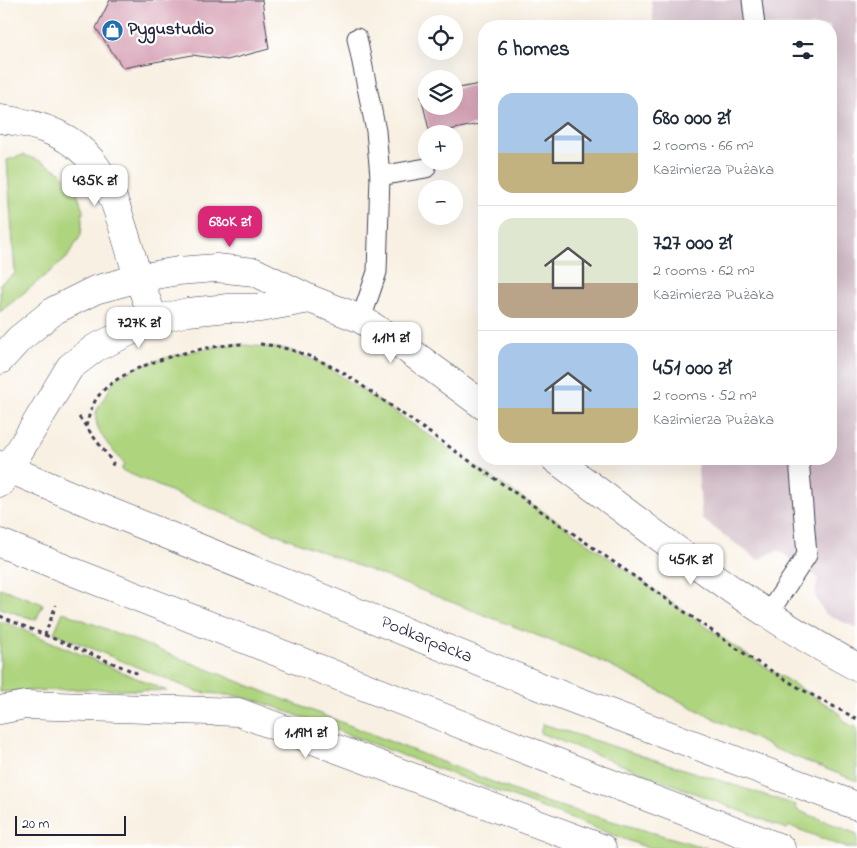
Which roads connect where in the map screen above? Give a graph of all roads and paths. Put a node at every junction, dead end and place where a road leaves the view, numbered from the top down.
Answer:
1 (752, 0) edge
2 (754, 20) edge
3 (357, 38) dead end
4 (0, 119) edge
5 (418, 169) edge
6 (380, 176) junction
7 (138, 278) junction
8 (310, 300) junction
9 (361, 319) junction
10 (154, 320) junction
11 (257, 343) dead end
12 (247, 344) dead end
13 (0, 360) edge
14 (478, 402) edge
15 (78, 415) dead end
16 (86, 426) junction
17 (563, 465) edge
18 (800, 465) edge
19 (111, 468) dead end
20 (3, 472) edge
21 (0, 543) edge
22 (56, 605) dead end
23 (768, 614) junction
24 (0, 616) edge
25 (857, 667) edge
26 (0, 710) edge
27 (857, 719) edge
28 (857, 806) edge
29 (602, 848) edge
30 (781, 848) edge

1 - 2 lane
3 - 6 lane
4 - 7 street
5 - 6 lane
6 - 9 lane
7 - 8 street
7 - 10 street
7 - 13 street
8 - 9 street
8 - 10 street
9 - 14 street
10 - 20 street
11 - 27 path
12 - 16 path
15 - 16 path
16 - 19 path
17 - 23 street
18 - 23 lane
20 - 28 street, Podkarpacka
21 - 30 street
22 - 24 path
23 - 25 street
26 - 29 street

